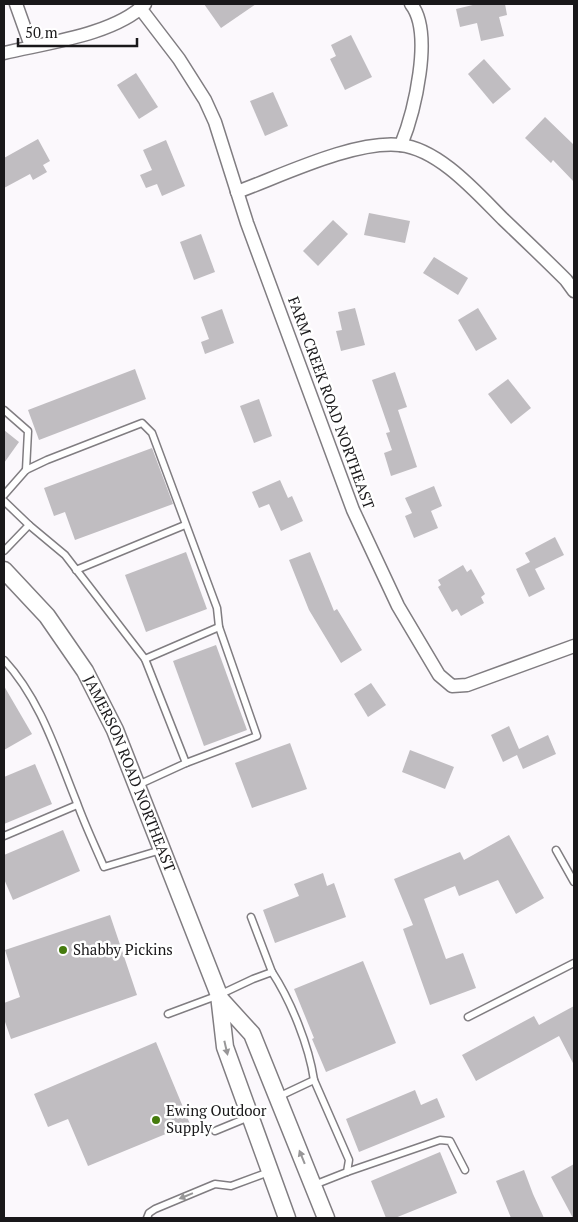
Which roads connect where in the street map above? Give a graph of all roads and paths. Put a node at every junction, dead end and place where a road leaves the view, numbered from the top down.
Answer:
1 (16, 4) edge
2 (411, 4) edge
3 (142, 6) edge
4 (31, 46) junction
5 (4, 53) edge
6 (401, 144) junction
7 (237, 192) junction
8 (574, 291) edge
9 (4, 410) edge
10 (26, 470) junction
11 (4, 496) edge
12 (4, 501) edge
13 (29, 525) junction
14 (185, 525) junction
15 (4, 551) edge
16 (76, 570) junction
17 (5, 574) edge
18 (219, 627) junction
19 (574, 646) edge
20 (145, 659) junction
21 (4, 660) edge
22 (186, 763) junction
23 (138, 785) junction
24 (77, 804) junction
25 (4, 836) edge
26 (163, 850) junction
27 (556, 850) dead end
28 (574, 882) edge
29 (252, 917) dead end
30 (574, 963) edge
31 (272, 972) junction
32 (220, 998) junction
33 (168, 1014) dead end
34 (468, 1017) dead end
35 (314, 1080) junction
36 (278, 1097) junction
37 (249, 1117) junction
38 (215, 1131) dead end
39 (465, 1170) dead end
40 (269, 1172) junction
41 (347, 1172) junction
42 (313, 1185) junction
43 (147, 1218) edge
44 (287, 1218) edge
45 (326, 1218) edge

1 - 4 street
2 - 6 street
3 - 4 street
3 - 7 street, FARM CREEK ROAD NORTHEAST
4 - 5 street
6 - 7 street
6 - 8 street
7 - 19 street, FARM CREEK ROAD NORTHEAST
9 - 10 lane
10 - 11 lane
10 - 14 lane
12 - 13 lane
13 - 15 lane
13 - 16 lane
14 - 16 lane
14 - 18 lane
16 - 20 lane
17 - 23 street, JAMERSON ROAD NORTHEAST
18 - 20 lane
18 - 22 lane
20 - 22 lane
21 - 24 lane
22 - 23 lane
23 - 26 street, JAMERSON ROAD NORTHEAST
24 - 25 lane
24 - 26 lane
26 - 32 street, JAMERSON ROAD NORTHEAST
27 - 28 lane
29 - 31 lane
30 - 34 lane
31 - 32 lane
31 - 35 lane
32 - 33 lane
32 - 36 street, JAMERSON ROAD NORTHEAST
32 -> 37 street, JAMERSON ROAD NORTHEAST
35 - 36 lane
35 - 41 lane
42 -> 36 street, JAMERSON ROAD NORTHEAST
37 - 38 lane
37 - 40 street, JAMERSON ROAD NORTHEAST
39 - 41 lane
40 -> 43 lane
40 - 44 street, JAMERSON ROAD NORTHEAST
41 - 42 lane
42 - 45 street, JAMERSON ROAD NORTHEAST

